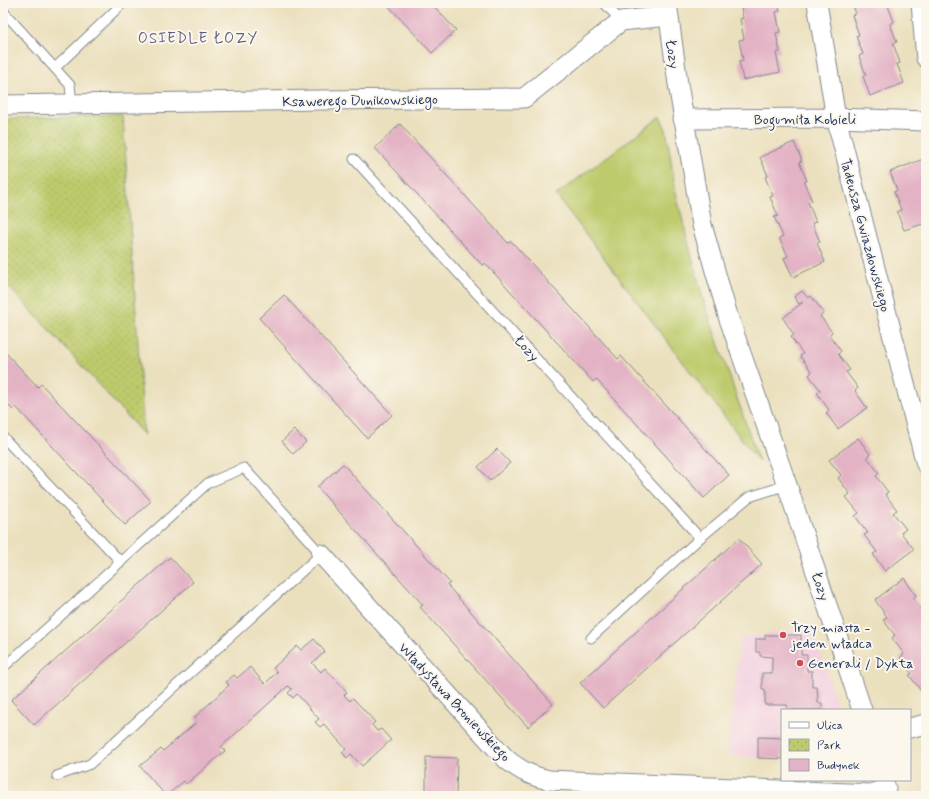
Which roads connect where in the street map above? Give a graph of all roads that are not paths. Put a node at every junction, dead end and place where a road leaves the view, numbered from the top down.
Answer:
1 (123, 3) edge
2 (604, 3) edge
3 (817, 3) edge
4 (921, 3) edge
5 (668, 10) edge
6 (3, 11) edge
7 (621, 21) junction
8 (926, 58) edge
9 (55, 68) junction
10 (3, 105) edge
11 (72, 105) junction
12 (836, 118) junction
13 (683, 119) junction
14 (926, 121) edge
15 (354, 159) dead end
16 (3, 437) edge
17 (926, 464) edge
18 (787, 484) junction
19 (700, 538) junction
20 (321, 554) junction
21 (121, 562) junction
22 (591, 638) dead end
23 (6, 666) dead end
24 (862, 709) edge
25 (926, 724) edge
26 (911, 728) edge
27 (57, 776) dead end
28 (886, 788) edge

1 - 9 lane
2 - 7 lane
3 - 12 street, Tadeusza Gwiazdowskiego
4 - 8 street
5 - 7 street, Łozy
5 - 13 street, Łozy
6 - 9 lane
7 - 11 street, Ksawerego Dunikowskiego
9 - 11 lane
10 - 11 street, Ksawerego Dunikowskiego
12 - 13 street, Bogumiła Kobieli
12 - 14 street, Bogumiła Kobieli
12 - 17 street, Tadeusza Gwiazdowskiego
13 - 18 street, Łozy
15 - 19 lane, Łozy
16 - 21 lane
18 - 19 lane
18 - 24 street, Łozy
19 - 22 lane
20 - 21 lane, Władysława Broniewskiego
20 - 27 lane
20 - 28 street, Władysława Broniewskiego
21 - 23 lane, Władysława Broniewskiego
25 - 26 street

